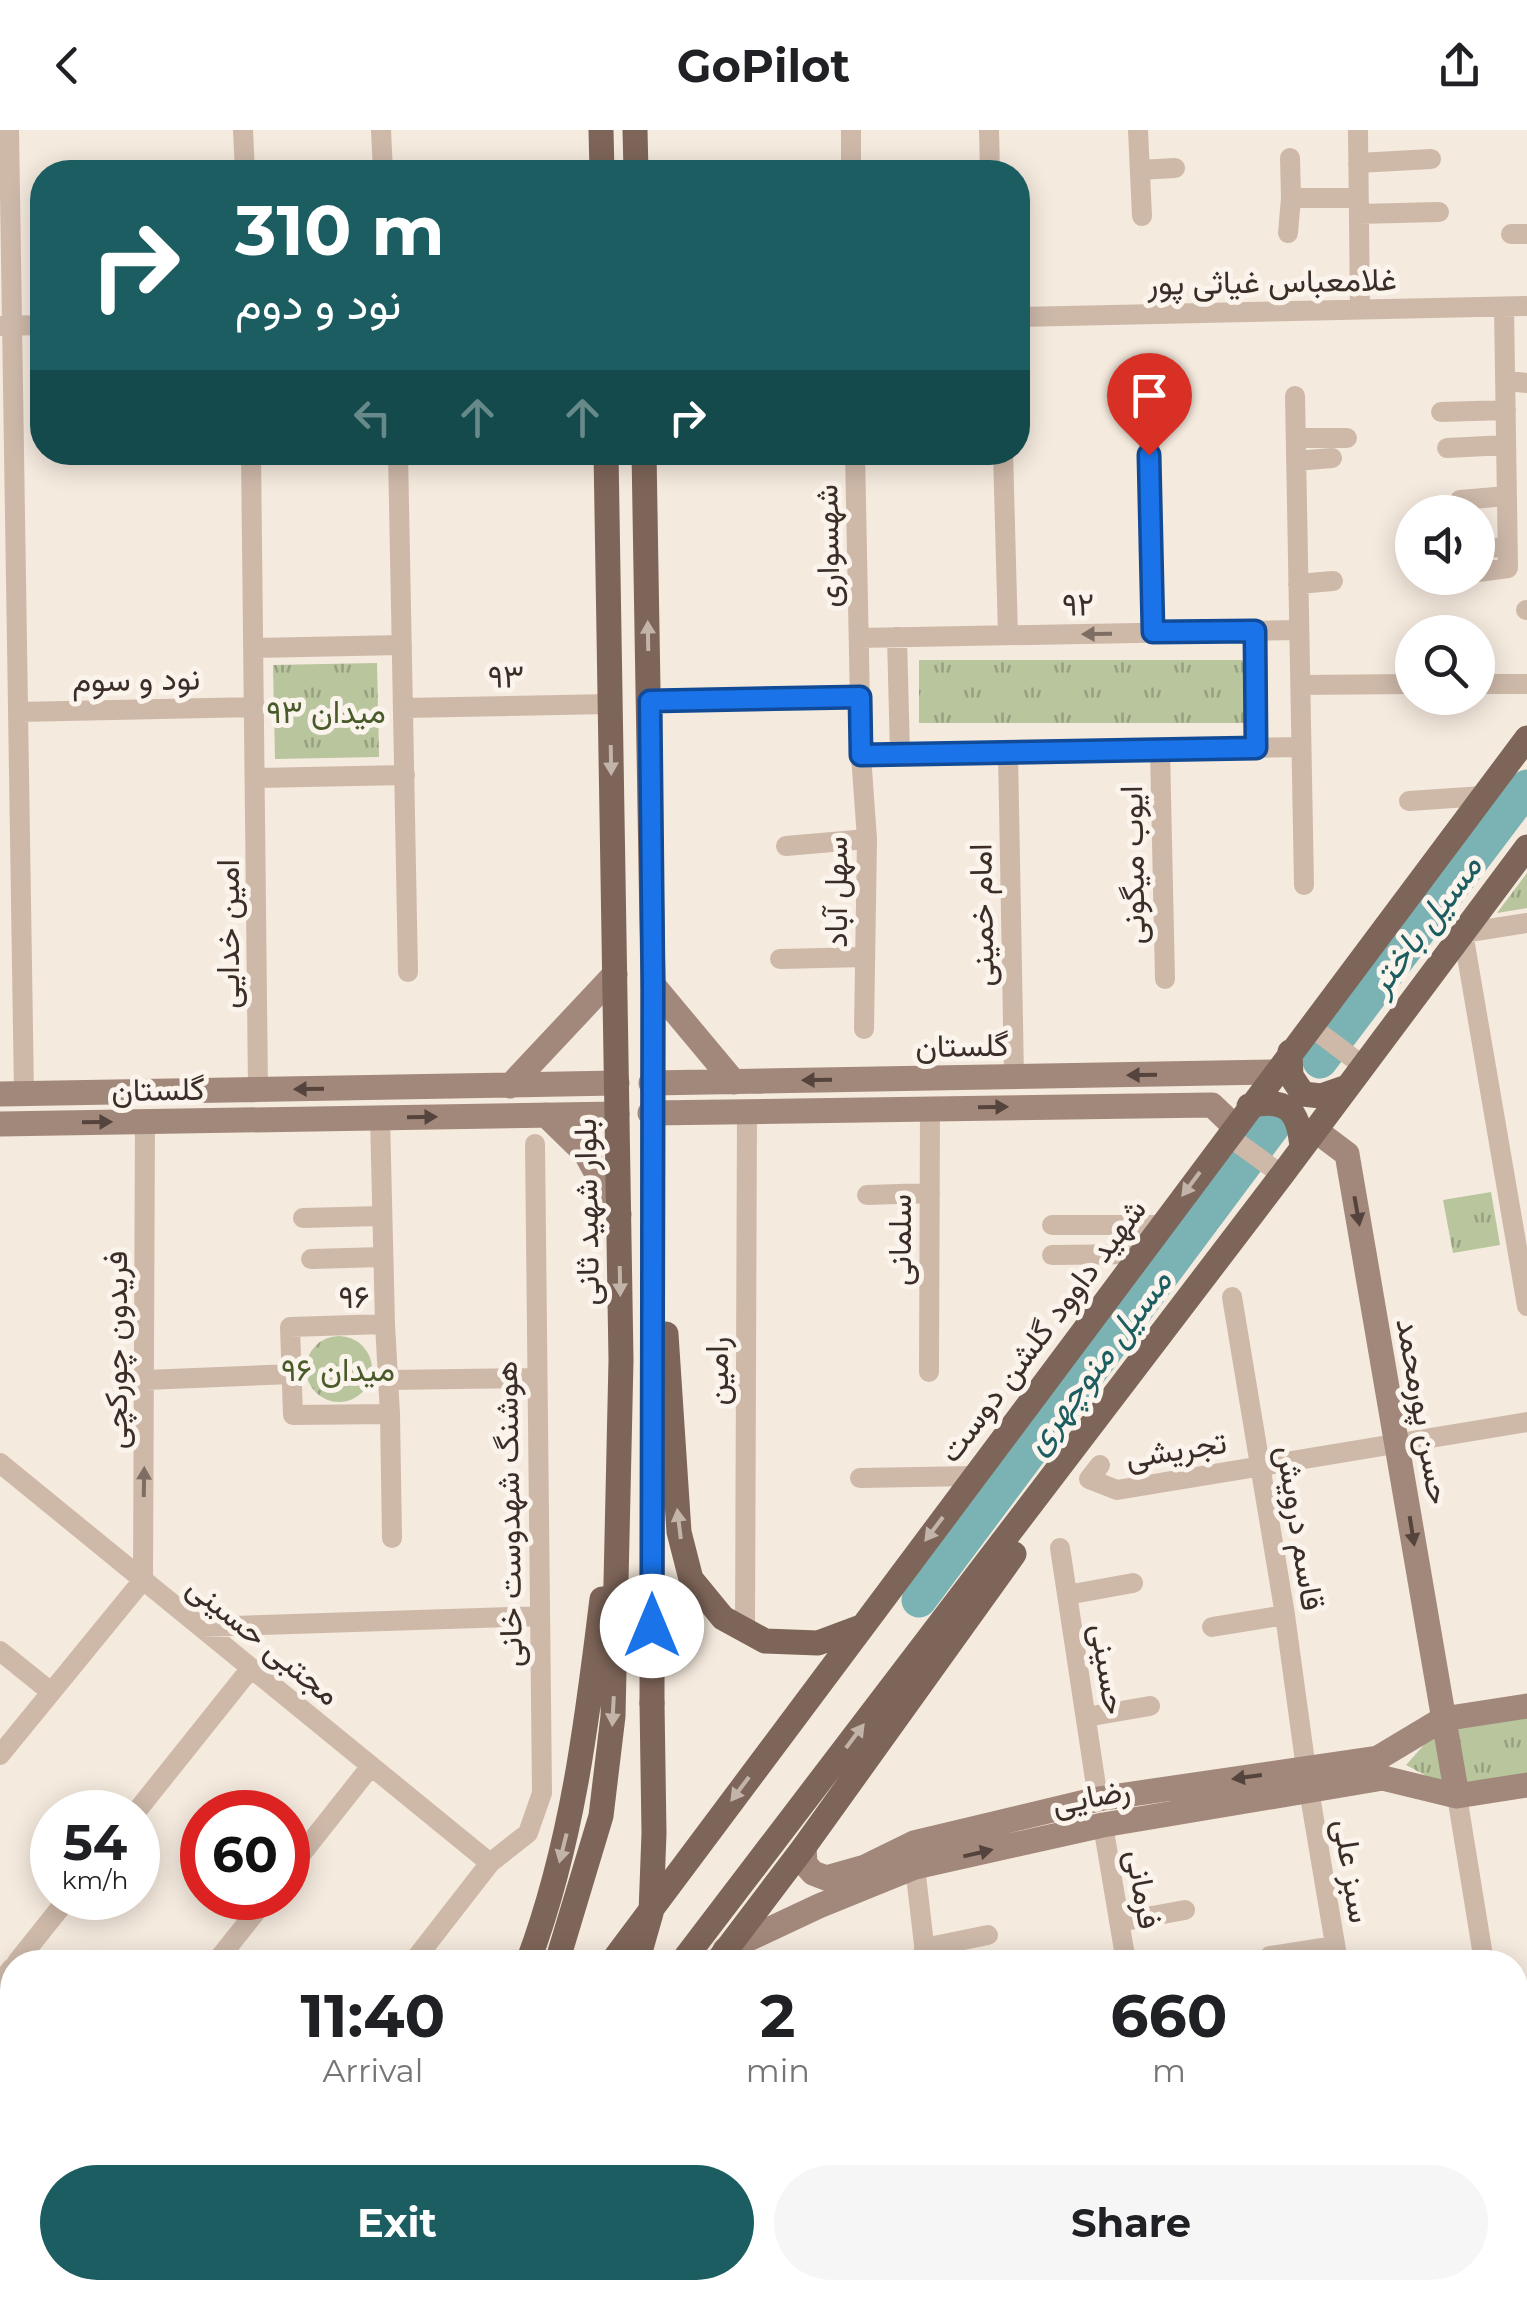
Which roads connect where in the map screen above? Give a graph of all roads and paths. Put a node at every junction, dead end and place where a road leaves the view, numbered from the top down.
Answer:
1 (9, 130) edge
2 (243, 130) edge
3 (381, 130) edge
4 (601, 130) edge
5 (635, 130) edge
6 (851, 130) edge
7 (989, 130) edge
8 (1138, 130) edge
9 (1358, 130) edge
10 (1290, 158) dead end
11 (1431, 159) dead end
12 (244, 160) edge
13 (382, 160) edge
14 (602, 160) edge
15 (636, 160) edge
16 (851, 160) edge
17 (990, 160) edge
18 (1358, 163) junction
19 (1176, 168) dead end
20 (1140, 170) junction
21 (1291, 198) junction
22 (1359, 206) junction
23 (1439, 212) dead end
24 (1142, 216) dead end
25 (1288, 233) dead end
26 (1504, 306) junction
27 (1527, 306) edge
28 (1360, 310) junction
29 (1030, 317) edge
30 (6, 325) edge
31 (1516, 382) edge
32 (1295, 396) dead end
33 (1506, 410) junction
34 (1441, 412) dead end
35 (1148, 420) dead end
36 (1296, 438) junction
37 (1347, 438) dead end
38 (1506, 445) junction
39 (1448, 448) dead end
40 (1332, 458) dead end
41 (1296, 462) junction
42 (251, 465) edge
43 (398, 465) edge
44 (606, 465) edge
45 (644, 465) edge
46 (856, 465) edge
47 (1003, 465) edge
48 (1514, 492) edge
49 (1495, 554) edge
50 (1508, 558) junction
51 (1495, 564) edge
52 (1333, 581) dead end
53 (1298, 584) junction
54 (1299, 630) junction
55 (1255, 631) junction
56 (1153, 632) junction
57 (1008, 635) junction
58 (897, 637) junction
59 (859, 638) junction
60 (8, 644) edge
61 (402, 646) junction
62 (254, 648) junction
63 (1395, 684) edge
64 (1495, 684) edge
65 (1527, 684) edge
66 (1300, 685) junction
67 (860, 697) junction
68 (650, 701) junction
69 (610, 704) junction
70 (256, 707) junction
71 (403, 708) junction
72 (18, 712) junction
73 (1527, 738) edge
74 (1302, 747) junction
75 (1256, 748) junction
76 (1160, 750) junction
77 (1008, 752) junction
78 (900, 754) junction
79 (861, 755) junction
80 (404, 775) junction
81 (257, 778) junction
82 (10, 785) edge
83 (1483, 796) junction
84 (1409, 801) dead end
85 (866, 839) junction
86 (786, 846) dead end
87 (1527, 846) edge
88 (1304, 885) dead end
89 (1527, 923) edge
90 (1463, 933) junction
91 (865, 957) junction
92 (780, 958) dead end
93 (408, 972) dead end
94 (614, 974) junction
95 (1164, 980) dead end
96 (653, 985) junction
97 (1310, 1026) junction
98 (864, 1029) dead end
99 (1282, 1062) junction
100 (1362, 1066) junction
101 (1225, 1073) junction
102 (1014, 1077) junction
103 (734, 1082) junction
104 (616, 1083) junction
105 (651, 1083) junction
106 (510, 1086) junction
107 (1347, 1087) junction
108 (258, 1090) junction
109 (12, 1094) edge
110 (1212, 1105) junction
111 (930, 1108) junction
112 (747, 1111) junction
113 (650, 1113) junction
114 (546, 1114) junction
115 (617, 1114) junction
116 (380, 1118) junction
117 (146, 1122) junction
118 (1237, 1122) junction
119 (0, 1124) edge
120 (1309, 1139) junction
121 (536, 1144) dead end
122 (1282, 1176) junction
123 (930, 1193) junction
124 (867, 1194) dead end
125 (619, 1214) junction
126 (381, 1216) junction
127 (303, 1218) dead end
128 (1160, 1225) junction
129 (1052, 1226) dead end
130 (651, 1236) junction
131 (1223, 1252) junction
132 (1052, 1254) dead end
133 (1139, 1254) junction
134 (382, 1257) junction
135 (311, 1260) dead end
136 (1232, 1297) dead end
137 (1527, 1306) edge
138 (385, 1324) junction
139 (929, 1372) dead end
140 (292, 1374) junction
141 (536, 1378) junction
142 (145, 1380) junction
143 (389, 1380) junction
144 (390, 1414) junction
145 (1527, 1422) edge
146 (1397, 1444) junction
147 (0, 1463) edge
148 (1100, 1465) dead end
149 (1260, 1466) junction
150 (618, 1475) junction
151 (974, 1476) junction
152 (860, 1478) dead end
153 (392, 1538) dead end
154 (1060, 1548) dead end
155 (143, 1580) junction
156 (1134, 1583) dead end
157 (1067, 1594) junction
158 (1285, 1615) junction
159 (539, 1616) junction
160 (1212, 1626) dead end
161 (201, 1627) junction
162 (861, 1627) junction
163 (745, 1630) junction
164 (0, 1651) edge
165 (251, 1668) junction
166 (51, 1692) junction
167 (1150, 1706) dead end
168 (1527, 1706) edge
169 (1086, 1717) junction
170 (1442, 1719) junction
171 (0, 1755) edge
172 (371, 1766) junction
173 (1380, 1768) junction
174 (1308, 1779) junction
175 (1527, 1785) edge
176 (154, 1790) edge
177 (1457, 1796) junction
178 (1101, 1812) junction
179 (310, 1844) edge
180 (804, 1848) junction
181 (915, 1855) junction
182 (490, 1863) junction
183 (1185, 1910) dead end
184 (50, 1920) edge
185 (249, 1920) edge
186 (1120, 1922) junction
187 (988, 1935) dead end
188 (26, 1950) edge
189 (226, 1950) edge
190 (422, 1950) edge
191 (533, 1950) edge
192 (561, 1950) edge
193 (620, 1950) edge
194 (641, 1950) edge
195 (691, 1950) edge
196 (726, 1950) edge
197 (733, 1950) edge
198 (925, 1950) edge
199 (942, 1950) edge
200 (1124, 1950) edge
201 (1335, 1950) edge
202 (1482, 1950) edge

1 - 30 street
2 - 12 street
3 - 13 street
4 - 14 main road
5 - 15 main road
6 - 16 street
7 - 17 street
8 - 20 street
9 - 18 street
10 - 21 street
11 - 18 street
18 - 22 street
19 - 20 street
20 - 24 street
21 - 22 street
21 - 25 street
22 - 23 street
22 - 28 street
26 - 27 street, غلامعباس غیاثی پور
26 - 28 street, غلامعباس غیاثی پور
26 - 31 street
28 - 29 street, غلامعباس غیاثی پور
30 - 60 street
31 - 33 street
32 - 36 street
33 - 34 street
33 - 38 street
35 - 56 street
36 - 37 street
36 - 41 street
38 - 39 street
38 - 48 street
40 - 41 street
41 - 53 street
42 - 62 street, امین خدایی
43 - 61 street
44 - 69 main road, بلوار شهید ثانی
68 -> 45 main road, بلوار شهید ثانی
46 - 59 street, شهسواری
47 - 57 street
48 - 50 street
49 - 50 street
50 - 51 street
52 - 53 street
53 - 54 street
54 - 55 street, ۹۲
54 - 66 street
55 - 56 street, ۹۲
55 - 75 street
56 -> 57 street, ۹۲
57 - 58 street, ۹۲
58 - 59 street, ۹۲
58 - 78 street
59 - 67 street, شهسواری
60 - 72 street
61 - 62 street
61 - 71 street
62 - 70 street, امین خدایی
63 - 66 street
64 - 65 street
66 - 74 street
67 - 68 street
67 - 79 street, سهل آباد
68 - 96 main road, بلوار شهید ثانی
69 - 71 street, ۹۳
69 -> 94 main road, بلوار شهید ثانی
70 - 72 street, نود و سوم
70 - 81 street, امین خدایی
71 - 80 street
72 - 82 street
73 - 83 main road, شهید داوود گلشن دوست
74 - 75 street
74 - 88 street
75 - 76 street
76 - 77 street
76 - 95 street, ایوب میگونی
77 - 78 street
77 - 102 street, امام خمینی
78 - 79 street
79 - 85 street, سهل آباد
80 - 81 street
80 - 93 street
81 - 108 street, امین خدایی
82 - 109 street
83 - 84 street
83 - 97 main road, شهید داوود گلشن دوست
85 - 86 street
85 - 91 street, سهل آباد
87 - 90 main road
89 - 90 street
90 - 100 main road
90 - 137 street
91 - 92 street
91 - 98 street, سهل آباد
94 - 104 main road, بلوار شهید ثانی
94 - 106 main road
96 - 103 main road
96 - 105 main road, بلوار شهید ثانی
97 - 99 main road, شهید داوود گلشن دوست
97 - 100 street
99 - 101 main road, گلستان
99 - 107 main road
99 - 118 main road, شهید داوود گلشن دوست
100 - 107 main road
101 -> 102 main road, گلستان
101 - 110 main road
102 -> 103 main road, گلستان
103 - 105 main road, گلستان
104 - 105 main road
104 - 106 main road, گلستان
104 - 115 main road, بلوار شهید ثانی
105 - 113 main road, بلوار شهید ثانی
106 -> 108 main road, گلستان
107 - 120 main road
108 - 109 main road, گلستان
111 -> 110 main road, گلستان
110 - 118 main road
111 - 112 main road, گلستان
111 - 123 street, سلمانی
112 - 113 main road, گلستان
112 - 163 street, رامین
113 - 115 main road
113 - 130 main road, بلوار شهید ثانی
114 - 115 main road, گلستان
116 -> 114 main road, گلستان
114 - 125 main road
115 - 125 main road, بلوار شهید ثانی
116 - 117 main road, گلستان
116 - 126 street
119 -> 117 main road, گلستان
117 - 142 street, فریدون چورکچی
118 - 120 main road
118 - 122 street
118 -> 128 main road, شهید داوود گلشن دوست
120 - 122 main road
120 -> 146 main road, حسن پورمحمد
121 - 141 street, هوشنگ شهدوست خانی
122 - 131 main road
123 - 124 street
123 - 139 street, سلمانی
125 -> 150 main road, بلوار شهید ثانی
126 - 127 street
126 - 134 street
128 - 129 street
128 - 133 main road, شهید داوود گلشن دوست
163 -> 130 main road
130 - 194 main road, بلوار شهید ثانی, bridge
131 - 180 main road
195 -> 131 main road
132 - 133 street
133 - 151 main road, شهید داوود گلشن دوست
134 - 135 street
134 - 138 street
136 - 149 street, قاسم درویش
138 - 140 street, ۹۶
138 - 143 street, ۹۶
140 - 142 street
140 - 144 street, ۹۶
141 - 143 street
141 - 159 street, هوشنگ شهدوست خانی
155 -> 142 street, فریدون چورکچی
143 - 144 street, ۹۶
144 - 153 street
145 - 146 street, تجریشی
146 - 149 street, تجریشی
146 -> 170 main road, حسن پورمحمد
147 - 155 street, مجتبی حسینی
148 - 149 street, تجریشی
149 - 158 street, قاسم درویش
150 -> 191 main road
150 -> 192 main road, بلوار شهید ثانی
151 - 152 street
151 -> 162 main road, شهید داوود گلشن دوست
154 - 157 street, حسینی
155 - 161 street, مجتبی حسینی
155 - 166 street
156 - 157 street
157 - 169 street, حسینی
158 - 160 street
158 - 174 street, قاسم درویش
159 - 161 street
159 - 182 street, هوشنگ شهدوست خانی
161 - 165 street, مجتبی حسینی
162 - 163 main road
162 -> 193 main road, شهید داوود گلشن دوست
164 - 166 street
165 - 172 street, مجتبی حسینی
165 - 176 street
166 - 171 street
167 - 169 street
168 - 170 main road
169 - 178 street, حسینی
170 - 173 main road
170 - 177 main road, حسن پورمحمد
172 - 179 street
172 - 182 street, مجتبی حسینی
173 - 174 main road, رضایی
173 - 177 main road
174 - 178 main road, رضایی
174 - 201 street, سبز علی
175 - 177 main road
177 - 202 street
178 - 181 main road, رضایی
178 - 186 street, فرمانی
180 - 181 main road, رضایی
180 - 196 main road
181 - 197 main road, رضایی
181 - 198 street
182 - 190 street, هوشنگ شهدوست خانی
183 - 186 street
184 - 188 street
185 - 189 street
186 - 200 street, فرمانی
187 - 199 street

